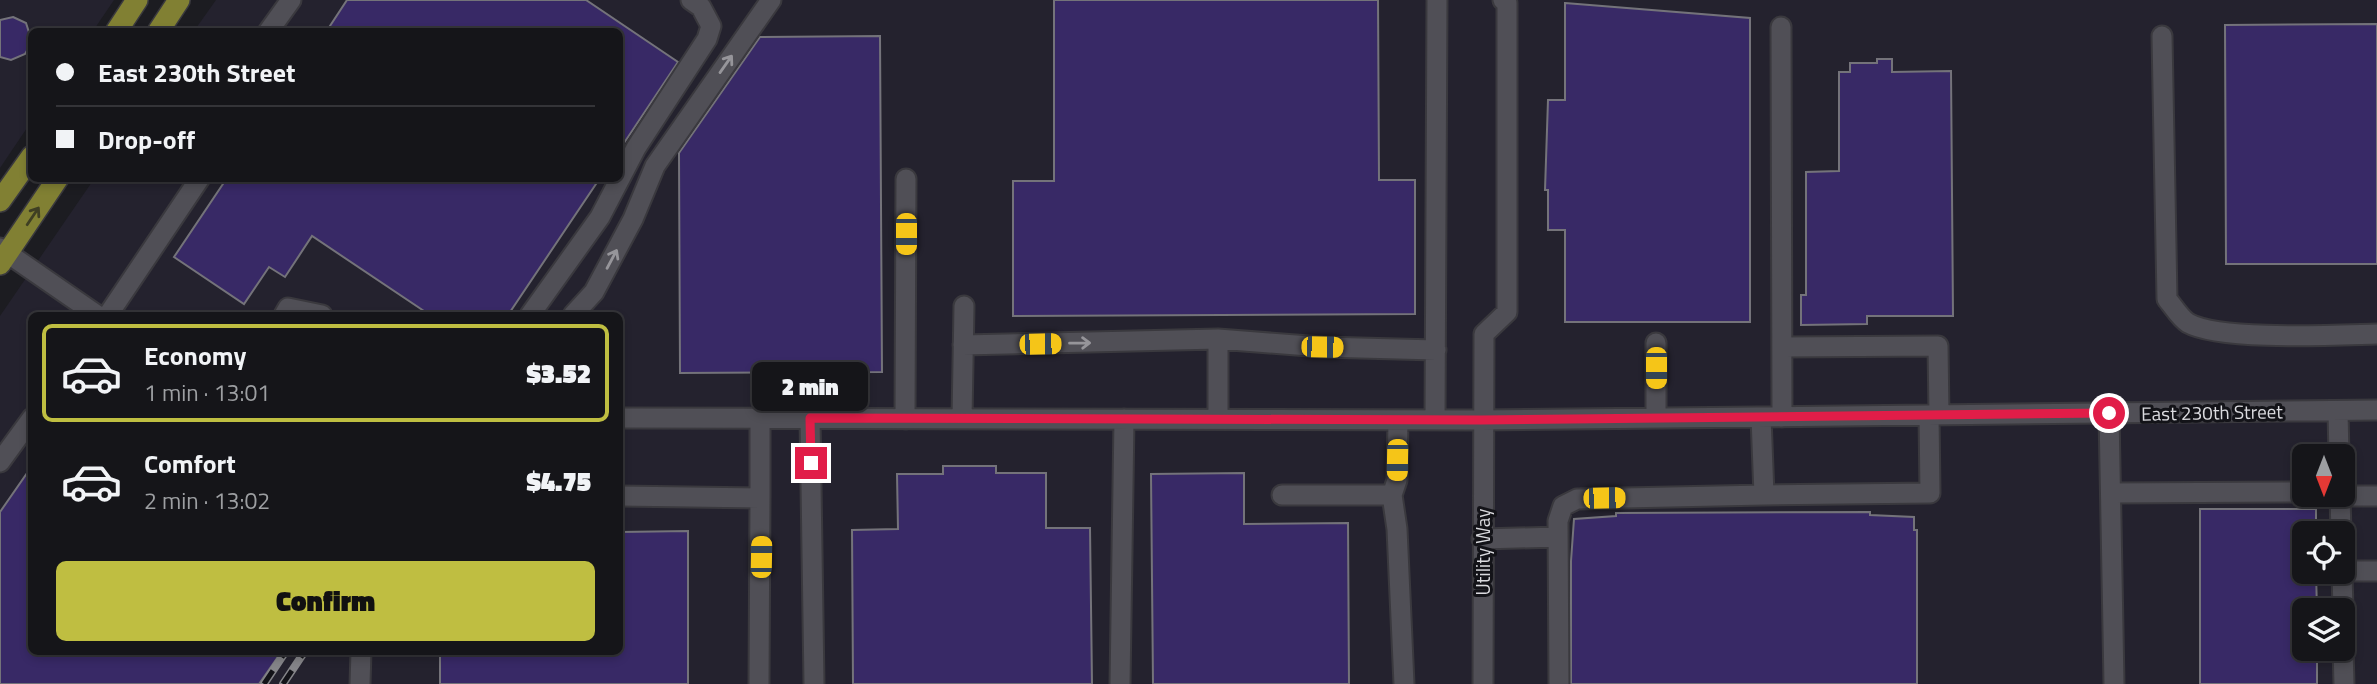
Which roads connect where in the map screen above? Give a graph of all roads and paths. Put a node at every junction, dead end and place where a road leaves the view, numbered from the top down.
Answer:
1 (137, 0) edge
2 (179, 0) edge
3 (691, 0) edge
4 (771, 0) edge
5 (1437, 0) edge
6 (1503, 0) edge
7 (283, 3) edge
8 (1781, 27) dead end
9 (119, 28) edge
10 (161, 28) edge
11 (270, 28) edge
12 (2162, 36) dead end
13 (28, 162) edge
14 (623, 173) edge
15 (906, 179) dead end
16 (55, 182) edge
17 (197, 182) edge
18 (618, 182) edge
19 (0, 201) edge
20 (3, 255) edge
21 (964, 306) dead end
22 (92, 312) edge
23 (110, 312) edge
24 (286, 312) edge
25 (307, 312) edge
26 (532, 312) edge
27 (576, 312) edge
28 (2377, 334) edge
29 (1218, 340) junction
30 (1656, 343) dead end
31 (963, 345) junction
32 (1782, 347) junction
33 (1436, 350) junction
34 (2377, 410) edge
35 (2338, 411) junction
36 (2109, 413) junction
37 (1934, 415) junction
38 (1761, 417) junction
39 (1782, 417) junction
40 (623, 418) edge
41 (760, 418) junction
42 (810, 418) junction
43 (1656, 418) junction
44 (905, 419) junction
45 (962, 419) junction
46 (1124, 419) junction
47 (1218, 419) junction
48 (1398, 420) junction
49 (1435, 420) junction
50 (1481, 420) junction
51 (28, 424) edge
52 (2339, 444) edge
53 (0, 462) edge
54 (2292, 492) edge
55 (2112, 493) junction
56 (1282, 495) dead end
57 (1392, 495) junction
58 (1764, 495) junction
59 (623, 496) edge
60 (2356, 496) edge
61 (2377, 496) edge
62 (760, 498) junction
63 (1558, 537) junction
64 (1482, 539) junction
65 (2377, 571) edge
66 (2355, 572) edge
67 (360, 655) edge
68 (2343, 661) edge
69 (360, 684) edge
70 (759, 684) edge
71 (814, 684) edge
72 (1120, 684) edge
73 (1404, 684) edge
74 (1483, 684) edge
75 (1559, 684) edge
76 (2114, 684) edge
77 (2344, 684) edge

1 - 9 main road
2 - 10 main road
3 - 14 street
27 -> 4 street
5 - 33 street
6 - 50 street, Utility Way
7 - 11 street
8 - 32 street
12 - 28 street
13 - 19 main road
15 - 44 street
20 -> 16 main road
17 - 23 street
18 - 26 street
20 - 22 street
21 - 31 street
24 - 25 street
31 -> 29 street
29 - 33 street
29 - 47 street
30 - 43 street
31 - 45 street
32 - 37 street
32 - 39 street
33 - 49 street
34 - 35 street, East 230th Street
35 - 36 street, East 230th Street
35 - 52 street
36 - 37 street, East 230th Street
36 - 55 street
37 - 39 street, East 230th Street
37 - 58 street
38 - 39 street, East 230th Street
38 - 43 street, East 230th Street
38 - 58 street
40 - 41 street, East 230th Street
41 - 42 street, East 230th Street
41 - 62 street
42 - 44 street, East 230th Street
42 - 71 street
43 - 50 street, East 230th Street
44 - 45 street, East 230th Street
45 - 46 street, East 230th Street
46 - 47 street, East 230th Street
46 - 72 street
47 - 48 street, East 230th Street
48 - 49 street, East 230th Street
48 - 57 street
49 - 50 street, East 230th Street
50 - 64 street, Utility Way
51 - 53 street
54 - 55 street
55 - 76 street
56 - 57 street
57 - 73 street
58 - 63 street
59 - 62 street
60 - 61 street
62 - 70 street
63 - 64 street
63 - 75 street
64 - 74 street, Utility Way
65 - 66 street
67 - 69 street
68 - 77 street

